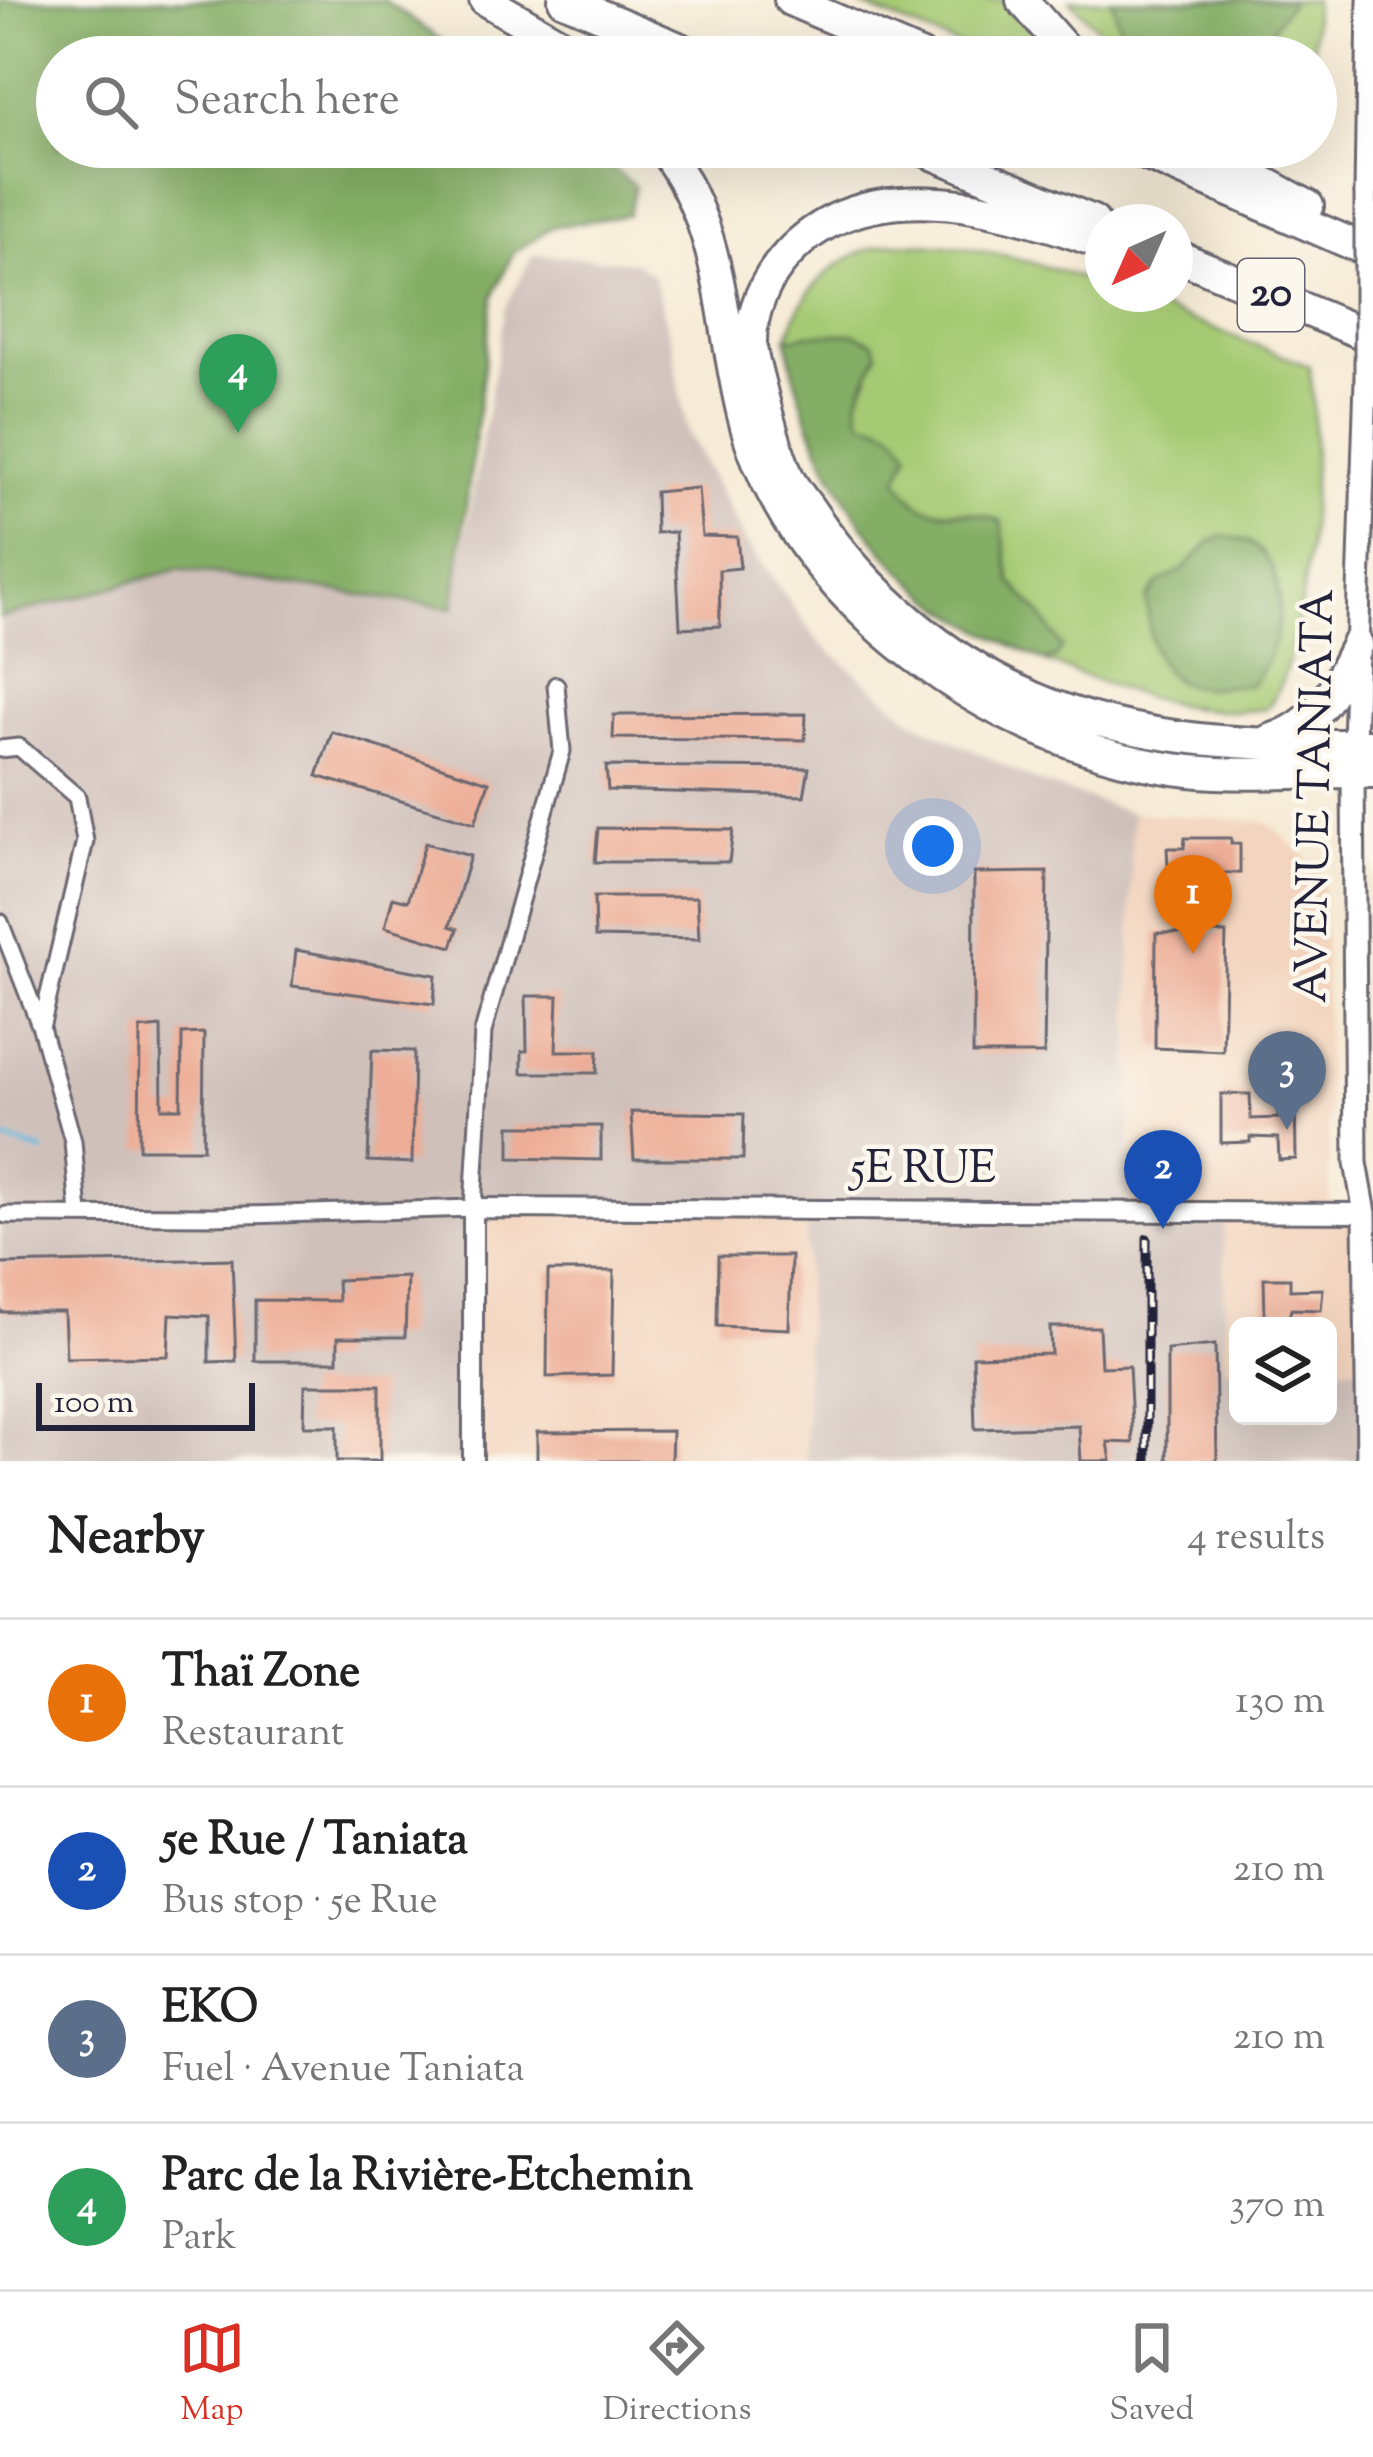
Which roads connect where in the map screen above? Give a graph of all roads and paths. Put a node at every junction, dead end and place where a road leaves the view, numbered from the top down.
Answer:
1 (484, 0) edge
2 (564, 0) edge
3 (790, 0) edge
4 (1022, 0) edge
5 (1369, 0) edge
6 (547, 36) edge
7 (650, 36) edge
8 (873, 36) edge
9 (1054, 36) edge
10 (676, 168) edge
11 (966, 168) edge
12 (1177, 168) edge
13 (1238, 168) edge
14 (1085, 217) edge
15 (1373, 237) edge
16 (1085, 238) edge
17 (1373, 254) edge
18 (1193, 263) edge
19 (1193, 279) edge
20 (1373, 340) edge
21 (1366, 380) junction
22 (1373, 545) edge
23 (1358, 644) junction
24 (556, 685) dead end
25 (1259, 743) junction
26 (0, 749) edge
27 (1363, 759) edge
28 (0, 922) edge
29 (41, 1028) junction
30 (1373, 1186) edge
31 (473, 1208) junction
32 (1369, 1213) edge
33 (6, 1215) dead end
34 (79, 1215) junction
35 (473, 1461) edge
36 (1368, 1461) edge

1 - 6 highway
2 - 7 highway
3 - 8 highway
4 - 9 highway
5 - 21 main road, AVENUE TANIATA, bridge
10 - 27 highway
11 - 14 highway
12 - 17 highway, 20
13 - 15 highway
16 - 25 highway
18 - 20 highway, 20
19 - 20 highway
21 - 22 main road, AVENUE TANIATA
21 - 23 main road, AVENUE TANIATA
23 - 25 highway
23 - 27 main road, AVENUE TANIATA
24 - 31 street
25 - 27 highway
26 - 29 street
27 - 32 main road, AVENUE TANIATA
28 - 29 street
29 - 34 street
30 - 32 main road, AVENUE TANIATA
31 - 32 street, 5E RUE
31 - 34 street
31 - 35 street
32 - 36 main road, AVENUE TANIATA
33 - 34 street

